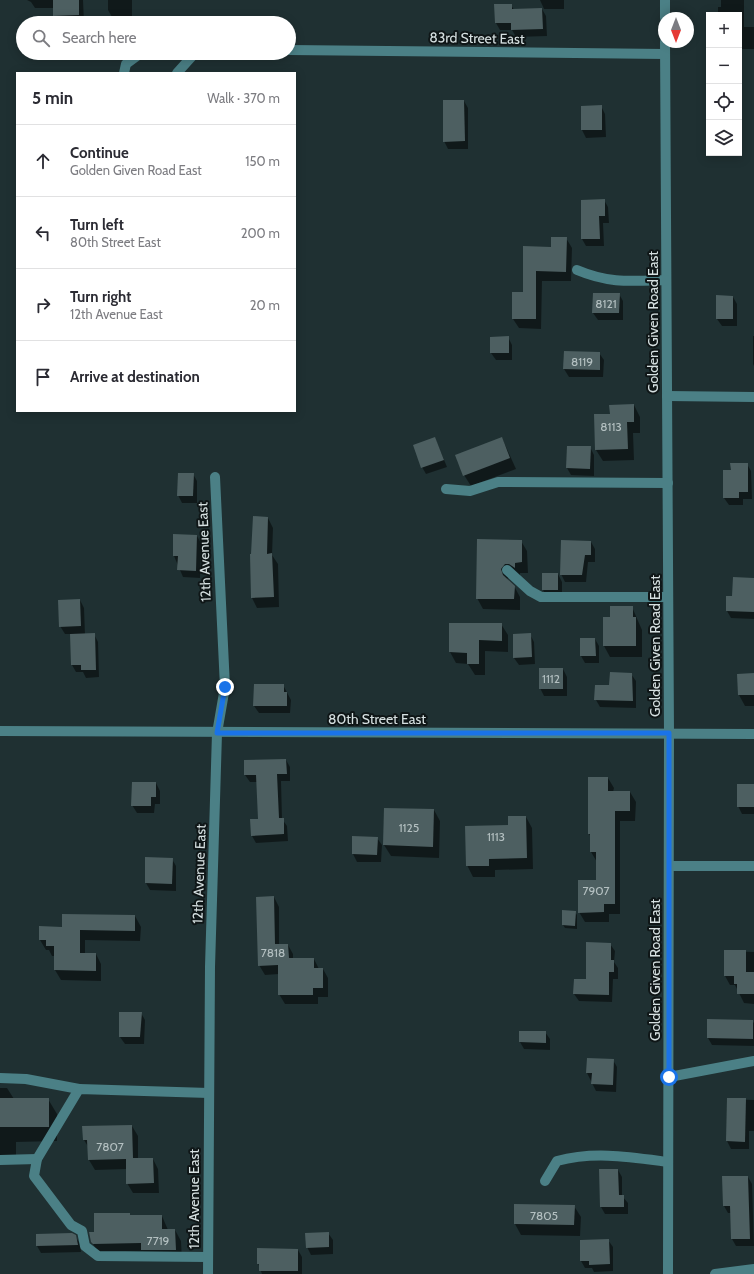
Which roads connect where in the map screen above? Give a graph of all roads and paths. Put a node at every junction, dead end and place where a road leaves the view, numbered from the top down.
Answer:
1 (665, 0) edge
2 (665, 12) edge
3 (665, 48) edge
4 (296, 50) edge
5 (665, 54) junction
6 (131, 60) edge
7 (189, 60) edge
8 (124, 72) edge
9 (178, 72) edge
10 (577, 270) dead end
11 (666, 280) junction
12 (667, 396) junction
13 (754, 397) edge
14 (215, 477) dead end
15 (668, 483) junction
16 (446, 489) dead end
17 (507, 570) dead end
18 (668, 597) junction
19 (0, 731) edge
20 (217, 733) junction
21 (669, 733) junction
22 (754, 734) edge
23 (669, 866) junction
24 (754, 866) edge
25 (754, 1061) edge
26 (669, 1077) junction
27 (0, 1078) edge
28 (79, 1089) junction
29 (209, 1093) junction
30 (37, 1159) junction
31 (0, 1160) edge
32 (668, 1162) junction
33 (545, 1181) dead end
34 (208, 1257) junction
35 (754, 1268) edge
36 (208, 1274) edge
37 (668, 1274) edge
38 (715, 1274) edge

1 - 2 street
3 - 5 street, Golden Given Road East
4 - 5 street, 83rd Street East
5 - 11 street, Golden Given Road East
6 - 8 street
7 - 9 street
10 - 11 street
11 - 12 street, Golden Given Road East
12 - 13 street
12 - 15 street, Golden Given Road East
14 - 20 street, 12th Avenue East
15 - 16 street
15 - 18 street, Golden Given Road East
17 - 18 street
18 - 21 street, Golden Given Road East
19 - 20 street, 80th Street East
20 - 21 street, 80th Street East
20 - 29 street, 12th Avenue East
21 - 22 street, 80th Street East
21 - 23 street, Golden Given Road East
23 - 24 street
23 - 26 street, Golden Given Road East
25 - 26 street
26 - 32 street, Golden Given Road East
27 - 28 street
28 - 29 street
28 - 30 street
29 - 34 street, 12th Avenue East
30 - 31 street
30 - 34 street
32 - 33 street
32 - 37 street, Golden Given Road East
34 - 36 street, 12th Avenue East
35 - 38 street

